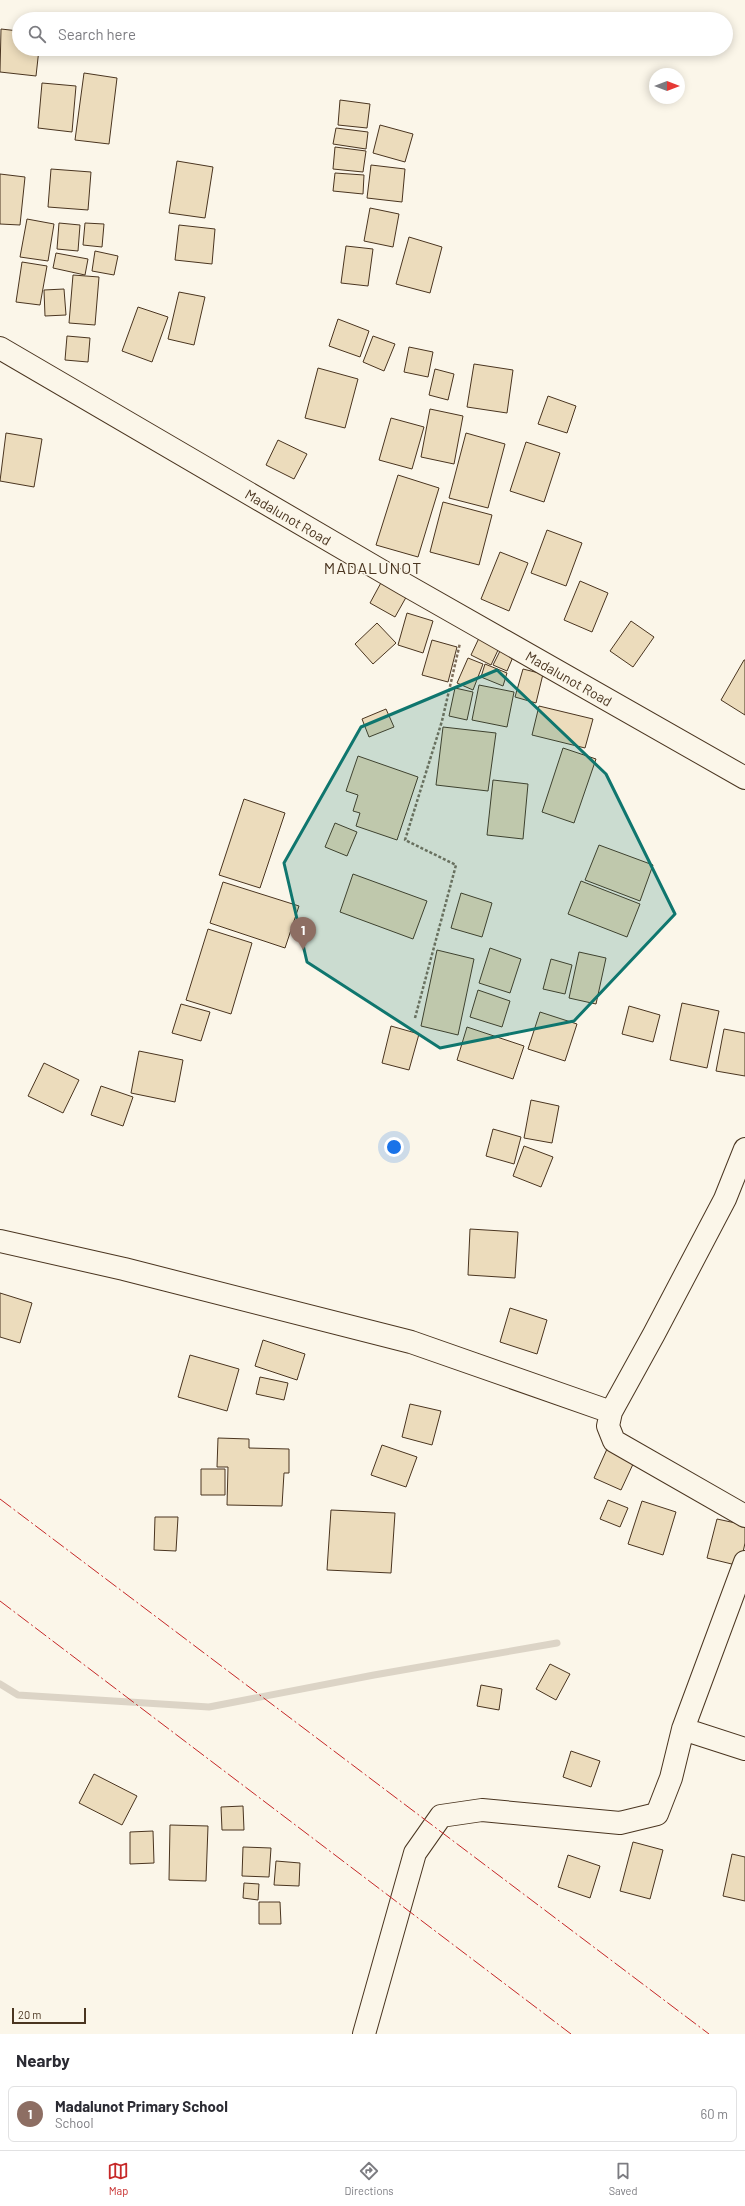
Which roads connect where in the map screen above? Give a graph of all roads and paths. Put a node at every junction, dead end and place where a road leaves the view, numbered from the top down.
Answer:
1 (0, 348) edge
2 (466, 619) junction
3 (745, 778) edge
4 (415, 1018) dead end
5 (745, 1149) edge
6 (0, 1241) edge
7 (611, 1412) junction
8 (745, 1516) edge
9 (745, 1562) edge
10 (683, 1729) junction
11 (745, 1749) edge
12 (364, 2034) edge

1 - 2 street, Madalunot Road
2 - 3 street, Madalunot Road
2 - 4 path
5 - 7 street
6 - 7 street
7 - 8 street
9 - 10 street
10 - 11 street
10 - 12 street

